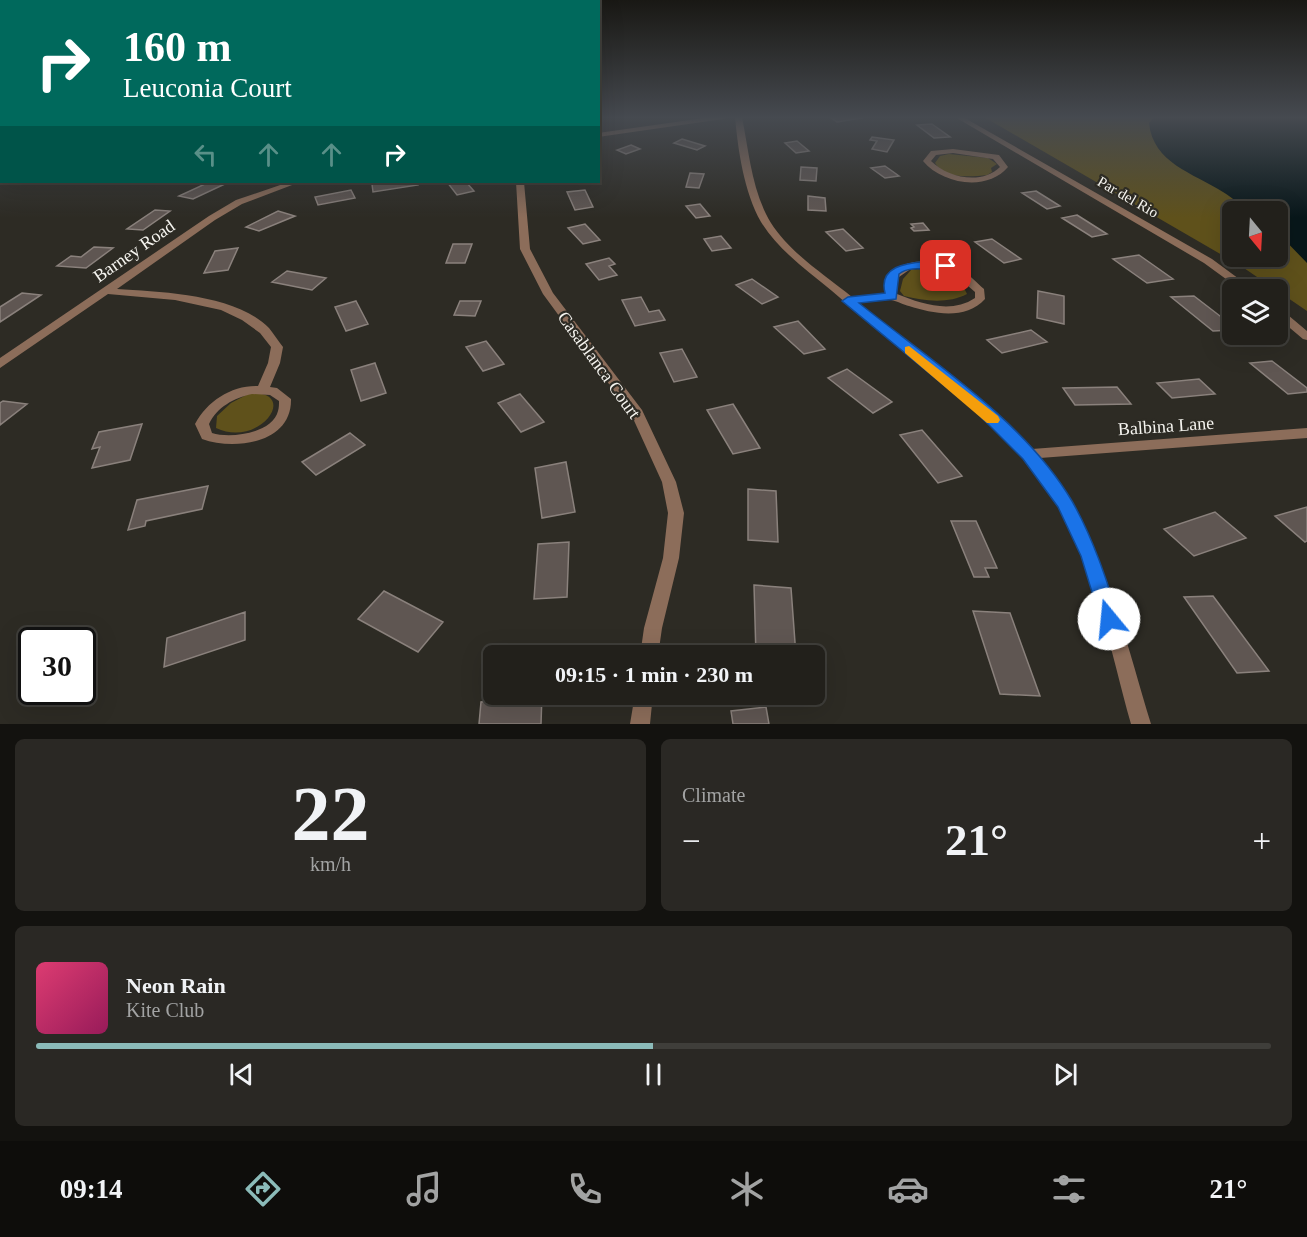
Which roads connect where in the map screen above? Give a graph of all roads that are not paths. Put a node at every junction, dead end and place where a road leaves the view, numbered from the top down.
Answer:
1 (745, 151) edge
2 (1017, 151) edge
3 (1021, 153) junction
4 (996, 157) junction
5 (293, 183) edge
6 (520, 183) edge
7 (1233, 279) edge
8 (106, 291) junction
9 (892, 296) junction
10 (848, 301) junction
11 (1288, 321) edge
12 (1307, 337) edge
13 (0, 364) edge
14 (263, 389) junction
15 (1307, 433) edge
16 (1029, 454) junction
17 (652, 645) edge
18 (643, 705) edge
19 (640, 724) edge
20 (1141, 724) edge

1 - 10 street
2 - 3 street, Par del Rio
3 - 4 street
3 - 7 street, Par del Rio
4 - 4 street
5 - 8 street, Barney Road
6 - 17 street, Casablanca Court
8 - 13 street, Barney Road
8 - 14 street
9 - 9 street
9 - 10 street
10 - 16 street
11 - 12 street
14 - 14 street
15 - 16 street, Balbina Lane
16 - 20 street
18 - 19 street

